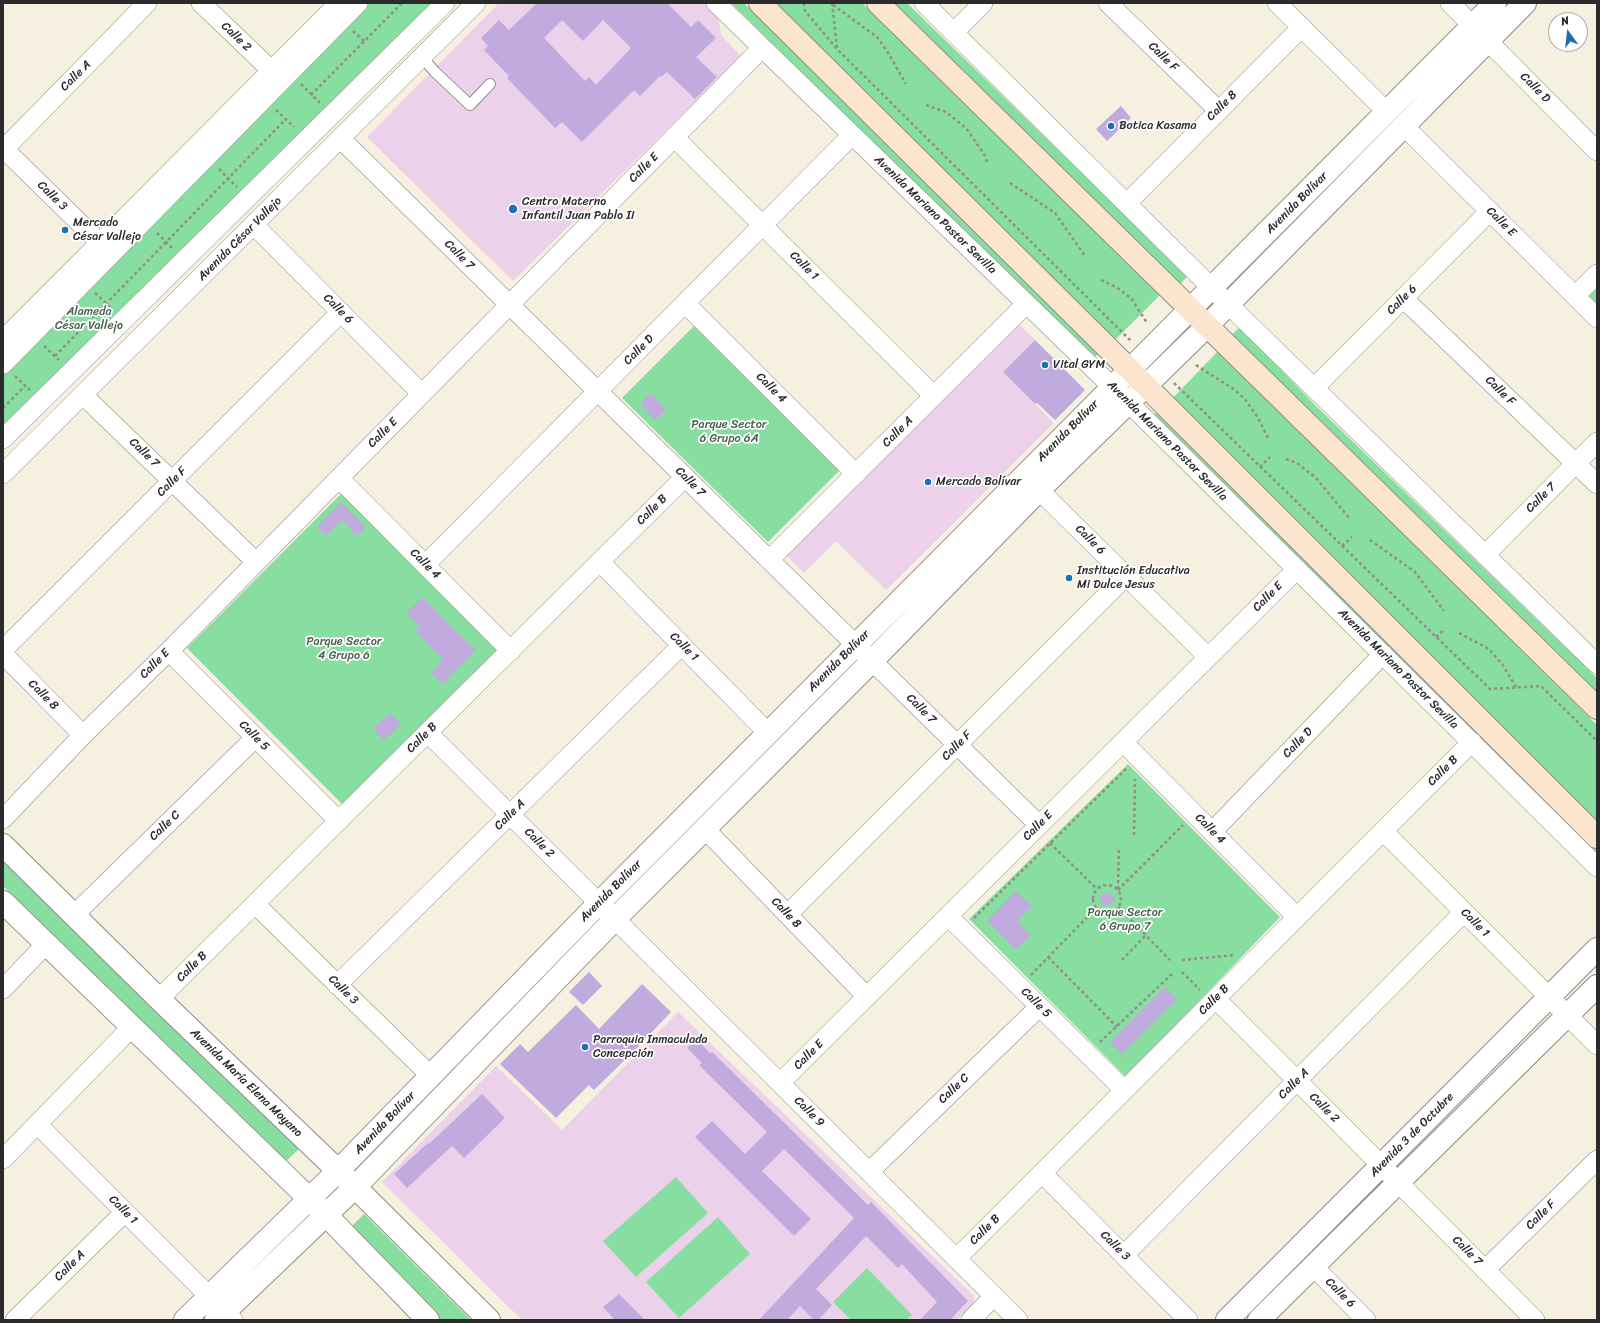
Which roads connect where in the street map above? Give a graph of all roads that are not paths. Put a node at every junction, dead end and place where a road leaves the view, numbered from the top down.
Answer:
1 (148, 3) edge
2 (200, 3) edge
3 (339, 3) edge
4 (358, 3) edge
5 (445, 3) edge
6 (476, 3) edge
7 (716, 3) edge
8 (760, 3) edge
9 (878, 3) edge
10 (924, 3) edge
11 (983, 3) edge
12 (1108, 3) edge
13 (1277, 3) edge
14 (1450, 3) edge
15 (1495, 3) edge
16 (1525, 3) edge
17 (1473, 26) junction
18 (1302, 27) junction
19 (954, 32) junction
20 (1489, 41) junction
21 (762, 48) junction
22 (422, 57) junction
23 (272, 71) junction
24 (490, 84) dead end
25 (1218, 110) junction
26 (1387, 112) junction
27 (1404, 126) junction
28 (852, 135) junction
29 (674, 137) junction
30 (340, 138) junction
31 (3, 149) edge
32 (1597, 151) edge
33 (1126, 203) junction
34 (1490, 211) junction
35 (254, 225) junction
36 (763, 225) junction
37 (100, 243) junction
38 (1597, 274) edge
39 (1212, 289) junction
40 (1575, 296) junction
41 (1403, 298) junction
42 (685, 303) junction
43 (1026, 304) junction
44 (1228, 304) junction
45 (510, 305) junction
46 (1190, 310) junction
47 (341, 312) junction
48 (1597, 318) edge
49 (1207, 326) junction
50 (7, 328) edge
51 (8, 369) edge
52 (1130, 370) junction
53 (1146, 386) junction
54 (1112, 387) junction
55 (1314, 388) junction
56 (598, 391) junction
57 (422, 394) junction
58 (83, 395) junction
59 (934, 396) junction
60 (1128, 402) junction
61 (3, 439) edge
62 (1597, 442) edge
63 (1576, 463) junction
64 (3, 474) edge
65 (856, 474) junction
66 (685, 477) junction
67 (339, 478) junction
68 (173, 481) junction
69 (1597, 484) edge
70 (1039, 490) junction
71 (1485, 555) junction
72 (769, 560) junction
73 (256, 562) junction
74 (600, 562) junction
75 (425, 565) junction
76 (1296, 569) junction
77 (1126, 576) junction
78 (855, 644) junction
79 (682, 645) junction
80 (3, 650) edge
81 (169, 651) junction
82 (511, 651) junction
83 (3, 654) edge
84 (1383, 654) junction
85 (1208, 657) junction
86 (872, 661) junction
87 (1597, 664) edge
88 (1597, 708) edge
89 (428, 733) junction
90 (768, 733) junction
91 (83, 735) junction
92 (255, 738) junction
93 (1123, 742) junction
94 (1472, 742) junction
95 (958, 745) junction
96 (510, 815) junction
97 (3, 819) edge
98 (338, 821) junction
99 (1038, 827) junction
100 (705, 829) junction
101 (1383, 831) junction
102 (1212, 832) junction
103 (1597, 837) edge
104 (3, 845) edge
105 (1597, 867) edge
106 (3, 902) edge
107 (599, 903) junction
108 (255, 904) junction
109 (1464, 912) junction
110 (788, 914) junction
111 (74, 915) junction
112 (948, 916) junction
113 (1297, 918) junction
114 (615, 919) junction
115 (46, 944) junction
116 (1597, 949) edge
117 (337, 984) junction
118 (1597, 986) edge
119 (3, 989) edge
120 (867, 997) junction
121 (1549, 997) junction
122 (159, 999) junction
123 (1214, 1000) junction
124 (1039, 1007) junction
125 (1567, 1015) junction
126 (131, 1028) junction
127 (1597, 1045) edge
128 (431, 1076) junction
129 (1297, 1081) junction
130 (780, 1084) junction
131 (1124, 1090) junction
132 (37, 1124) junction
133 (3, 1159) edge
134 (1597, 1160) edge
135 (1382, 1166) junction
136 (338, 1171) junction
137 (869, 1172) junction
138 (1042, 1173) junction
139 (1398, 1182) junction
140 (355, 1187) junction
141 (309, 1198) junction
142 (125, 1212) junction
143 (326, 1215) junction
144 (1124, 1256) junction
145 (956, 1259) junction
146 (1313, 1266) junction
147 (1485, 1270) junction
148 (209, 1296) junction
149 (994, 1296) junction
150 (225, 1317) edge
151 (15, 1320) edge
152 (185, 1320) edge
153 (428, 1320) edge
154 (489, 1320) edge
155 (971, 1320) edge
156 (1018, 1320) edge
157 (1188, 1320) edge
158 (1227, 1320) edge
159 (1258, 1320) edge
160 (1366, 1320) edge
161 (1535, 1320) edge

1 - 31 street, Calle A
2 - 23 street, Calle 2
3 - 23 street
4 - 51 street
5 - 61 street, Avenida César Vallejo
6 - 22 street, Avenida César Vallejo
7 - 21 street, Avenida Mariano Pastor Sevilla
8 - 52 main road, Avenida Mariano Pastor Sevilla
9 - 46 main road
10 - 19 street
11 - 19 street
12 - 25 street, Calle F
13 - 18 street
14 - 17 street, Calle D
15 - 17 street, Avenida Bolívar
16 - 20 street, Avenida Bolívar
17 - 20 street, Calle D
17 - 26 street, Avenida Bolívar
18 - 25 street, Calle 8
18 - 26 street
19 - 33 street
20 - 27 street, Avenida Bolívar
20 - 32 street, Calle D
21 - 28 street, Avenida Mariano Pastor Sevilla
21 - 29 street, Calle E
22 - 24 lane
22 - 30 street, Avenida César Vallejo
23 - 37 street
25 - 33 street, Calle 8
26 - 39 street, Avenida Bolívar
27 - 34 street, Calle E
27 - 44 street, Avenida Bolívar
28 - 36 street, Calle D
28 - 43 street, Avenida Mariano Pastor Sevilla
29 - 36 street, Calle 1
29 - 45 street, Calle E
30 - 35 street, Avenida César Vallejo
30 - 45 street, Calle 7
31 - 37 street, Calle 3
33 - 39 street
34 - 40 street, Calle E
34 - 41 street, Calle 6
35 - 47 street, Calle 6
35 - 58 street, Avenida César Vallejo
36 - 42 street, Calle D
36 - 59 street, Calle 1
37 - 50 street
38 - 40 street
39 - 44 street
39 - 46 street, Avenida Bolívar
40 - 48 street, Calle E
41 - 55 street, Calle 6
41 - 63 street, Calle F
42 - 56 street, Calle D
42 - 65 street, Calle 4
43 - 54 street, Avenida Mariano Pastor Sevilla
43 - 59 street, Calle A
44 - 49 street, Avenida Bolívar
44 - 55 street
45 - 56 street, Calle 7
45 - 57 street, Calle E
46 - 49 main road
46 - 52 street, Avenida Bolívar
47 - 57 street, Calle 6
47 - 68 street, Calle F
49 - 53 street, Avenida Bolívar
49 - 88 main road
52 - 53 main road, Avenida Mariano Pastor Sevilla
52 - 54 street, Avenida Bolívar
53 - 60 street, Avenida Bolívar
53 - 103 main road, Avenida Mariano Pastor Sevilla
54 - 60 street, Avenida Mariano Pastor Sevilla
54 - 78 street, Avenida Bolívar
55 - 71 street
56 - 66 street, Calle 7
56 - 75 street, Calle D
57 - 67 street, Calle E
58 - 64 street, Avenida César Vallejo
58 - 68 street, Calle 7
59 - 65 street, Calle A
60 - 70 street, Avenida Bolívar
60 - 76 street, Avenida Mariano Pastor Sevilla
62 - 63 street, Calle 7
63 - 69 street, Calle F
63 - 71 street, Calle 7
65 - 72 street, Calle A
66 - 72 street, Calle 7
66 - 74 street, Calle B
67 - 73 street, Calle E
67 - 75 street, Calle 4
68 - 73 street, Calle 7
68 - 80 street, Calle F
70 - 77 street, Calle 6
70 - 86 street, Avenida Bolívar
71 - 87 street
72 - 78 street, Calle 7
73 - 81 street, Calle E
74 - 79 street, Calle 1
74 - 82 street, Calle B
75 - 82 street, Calle 4
76 - 84 street, Avenida Mariano Pastor Sevilla
76 - 85 street, Calle E
77 - 85 street, Calle 6
77 - 95 street, Calle F
78 - 86 street, Calle 7
78 - 90 street, Avenida Bolívar
79 - 90 street, Calle 1
79 - 96 street, Calle A
81 - 91 street, Calle E
81 - 92 street, Calle 5
82 - 89 street, Calle B
83 - 91 street, Calle 8
84 - 94 street, Avenida Mariano Pastor Sevilla
84 - 102 street, Calle D
85 - 93 street, Calle E
86 - 95 street, Calle 7
86 - 100 street, Avenida Bolívar
89 - 96 street, Calle 2
89 - 98 street, Calle B
90 - 107 street, Avenida Bolívar
91 - 97 street, Calle E
92 - 98 street, Calle 5
92 - 111 street, Calle C
93 - 99 street, Calle E
93 - 102 street, Calle 4
94 - 101 street, Calle B
94 - 105 street, Avenida Mariano Pastor Sevilla
95 - 99 street, Calle 7
95 - 110 street, Calle F
96 - 107 street, Calle 2
96 - 117 street, Calle A
98 - 108 street, Calle B
99 - 112 street, Calle E
100 - 110 street, Calle 8
100 - 114 street, Avenida Bolívar
101 - 109 street, Calle 1
101 - 113 street, Calle B
102 - 113 street, Calle 4
104 - 111 street, Avenida María Elena Moyano
106 - 115 street
107 - 114 street, Calle 9
107 - 128 street, Avenida Bolívar
108 - 117 street, Calle 3
108 - 122 street, Calle B
109 - 121 street, Calle 1
109 - 129 street, Calle A
110 - 120 street, Calle 8
111 - 122 street, Avenida María Elena Moyano
112 - 120 street, Calle E
112 - 124 street, Calle 5
113 - 123 street, Calle B
114 - 130 street, Calle 9
114 - 140 street, Avenida Bolívar
115 - 119 street
115 - 126 street
116 - 121 street, Avenida 3 de Octubre
117 - 128 street, Calle 3
118 - 125 street, Avenida 3 de Octubre
120 - 130 street, Calle E
121 - 125 street, Calle 1
121 - 135 street, Avenida 3 de Octubre
122 - 136 street, Avenida María Elena Moyano
123 - 129 street, Calle 2
123 - 131 street, Calle B
124 - 131 street, Calle 5
124 - 137 street, Calle C
125 - 127 street
125 - 139 street, Avenida 3 de Octubre
126 - 132 street
126 - 141 street
128 - 136 street, Avenida Bolívar
129 - 135 street, Calle 2
129 - 144 street, Calle A
130 - 137 street, Calle 9
131 - 138 street, Calle B
132 - 133 street
132 - 142 street, Calle 1
134 - 147 street, Calle F
135 - 139 street, Calle 2
135 - 158 street, Avenida 3 de Octubre
136 - 140 street, Avenida María Elena Moyano
136 - 141 street, Avenida Bolívar
137 - 145 street, Calle 9
138 - 144 street, Calle 3
138 - 145 street, Calle B
139 - 146 street, Avenida 3 de Octubre
139 - 147 street, Calle 7
140 - 143 street, Avenida Bolívar
140 - 154 street, Avenida María Elena Moyano
141 - 143 street
141 - 148 street, Avenida Bolívar
142 - 148 street, Calle 1
142 - 151 street, Calle A
143 - 150 street, Avenida Bolívar
143 - 153 street
144 - 157 street, Calle 3
145 - 149 street, Calle 9
146 - 159 street, Avenida 3 de Octubre
146 - 160 street, Calle 6
147 - 161 street, Calle 7
148 - 150 street
148 - 152 street, Avenida Bolívar
149 - 155 street
149 - 156 street, Calle 9

